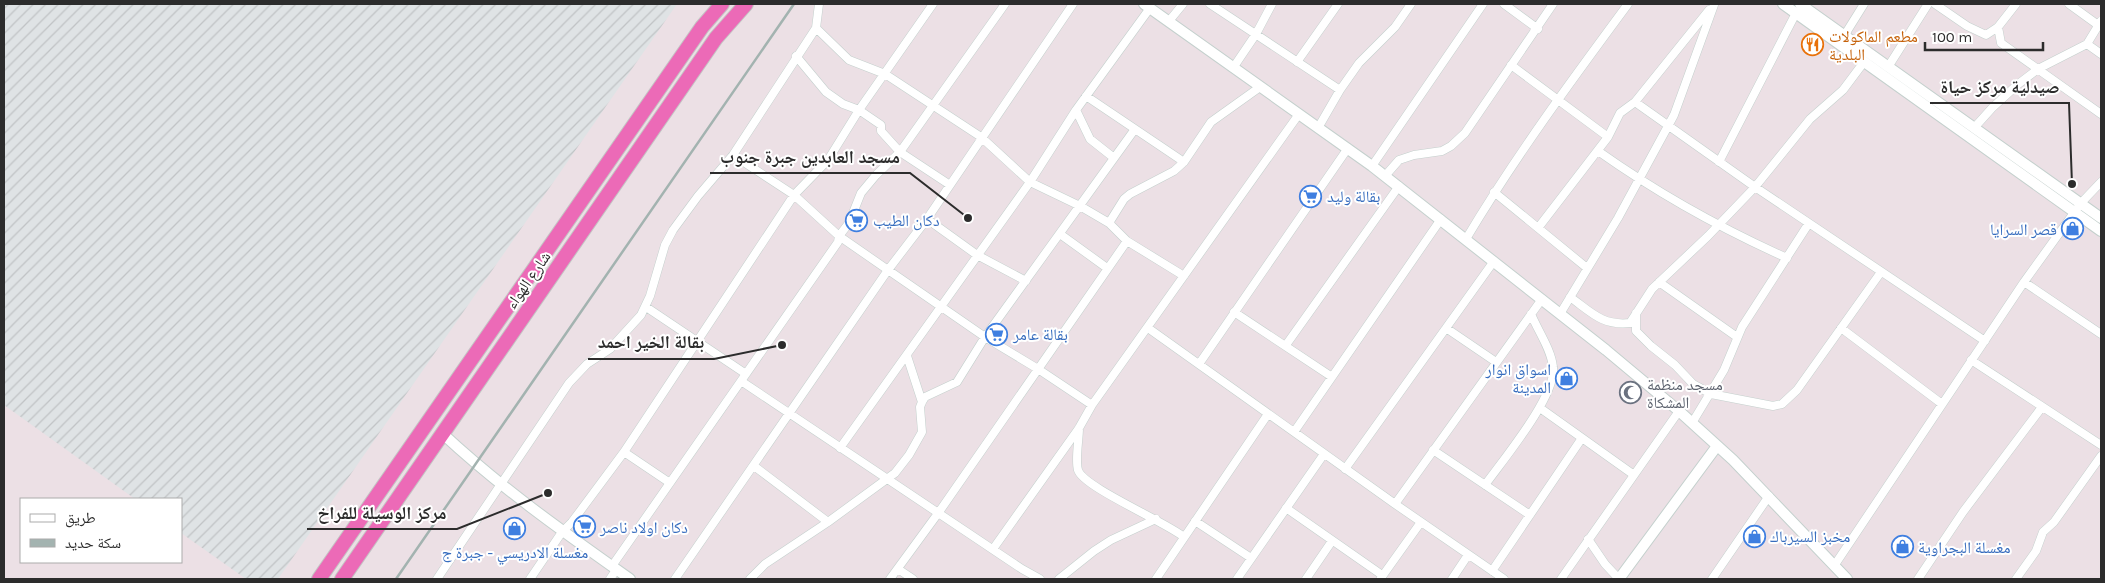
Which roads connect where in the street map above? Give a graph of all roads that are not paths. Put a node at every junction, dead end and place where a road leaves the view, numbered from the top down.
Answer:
1 (722, 4) edge
2 (746, 4) edge
3 (819, 4) edge
4 (933, 4) edge
5 (1005, 4) edge
6 (1073, 4) edge
7 (1183, 4) edge
8 (1210, 4) edge
9 (1272, 4) edge
10 (1338, 4) edge
11 (1411, 4) edge
12 (1483, 4) edge
13 (1504, 4) edge
14 (1553, 4) edge
15 (1628, 4) edge
16 (1714, 4) edge
17 (1784, 4) edge
18 (1864, 4) edge
19 (1928, 4) edge
20 (1935, 4) edge
21 (2016, 4) edge
22 (2069, 4) edge
23 (1147, 6) edge
24 (1798, 8) edge
25 (1169, 21) junction
26 (2099, 23) edge
27 (1998, 27) junction
28 (816, 28) junction
29 (1538, 28) junction
30 (1256, 34) junction
31 (1844, 36) junction
32 (2087, 44) junction
33 (2101, 54) edge
34 (796, 56) junction
35 (1297, 62) junction
36 (1864, 62) junction
37 (1511, 65) junction
38 (1888, 66) junction
39 (1232, 68) junction
40 (2038, 69) junction
41 (886, 74) junction
42 (1260, 87) junction
43 (1340, 90) junction
44 (1086, 96) junction
45 (1557, 100) junction
46 (1635, 102) junction
47 (934, 105) junction
48 (859, 110) junction
49 (1076, 110) junction
50 (1298, 114) junction
51 (2101, 114) edge
52 (1668, 126) junction
53 (1318, 128) junction
54 (1974, 128) junction
55 (1135, 130) junction
56 (981, 137) junction
57 (1608, 137) junction
58 (1348, 148) junction
59 (1598, 151) junction
60 (900, 152) junction
61 (733, 155) junction
62 (1114, 158) junction
63 (1184, 162) junction
64 (1720, 162) junction
65 (1372, 166) junction
66 (1385, 176) junction
67 (1639, 180) junction
68 (1030, 182) junction
69 (2101, 182) edge
70 (950, 185) junction
71 (1399, 186) junction
72 (1755, 186) junction
73 (1494, 192) junction
74 (794, 196) junction
75 (2081, 203) junction
76 (1080, 206) junction
77 (2074, 212) junction
78 (2101, 218) edge
79 (927, 219) junction
80 (1441, 219) junction
81 (1810, 222) junction
82 (1109, 223) junction
83 (1719, 223) junction
84 (1538, 228) junction
85 (2101, 231) edge
86 (1060, 234) junction
87 (839, 236) junction
88 (1466, 239) junction
89 (1127, 241) junction
90 (977, 255) junction
91 (1787, 258) junction
92 (1494, 261) junction
93 (1107, 268) junction
94 (1587, 268) junction
95 (888, 270) junction
96 (1881, 272) junction
97 (1184, 276) junction
98 (1026, 281) junction
99 (1659, 282) junction
100 (2024, 282) junction
101 (1570, 296) junction
102 (1542, 299) junction
103 (941, 306) junction
104 (646, 307) junction
105 (1234, 312) junction
106 (1636, 313) junction
107 (1531, 314) junction
108 (1560, 314) junction
109 (1148, 328) junction
110 (1446, 328) junction
111 (1841, 328) junction
112 (2101, 334) edge
113 (1737, 337) junction
114 (985, 338) junction
115 (697, 340) junction
116 (1985, 341) junction
117 (1286, 345) junction
118 (906, 356) junction
119 (1972, 360) junction
120 (1496, 362) junction
121 (1199, 364) junction
122 (1038, 369) junction
123 (1332, 377) junction
124 (744, 378) junction
125 (1711, 394) junction
126 (922, 402) junction
127 (1942, 404) junction
128 (1092, 405) junction
129 (2042, 407) junction
130 (1540, 408) junction
131 (1679, 411) junction
132 (790, 414) junction
133 (1268, 414) junction
134 (1692, 423) junction
135 (1079, 428) junction
136 (1294, 432) junction
137 (443, 434) junction
138 (1582, 438) junction
139 (2101, 445) edge
140 (1717, 446) junction
141 (840, 448) junction
142 (1433, 450) junction
143 (624, 452) junction
144 (1324, 454) junction
145 (2101, 456) edge
146 (754, 466) junction
147 (1346, 469) junction
148 (1634, 475) junction
149 (888, 478) junction
150 (670, 483) junction
151 (1485, 485) junction
152 (501, 486) junction
153 (1769, 496) junction
154 (1395, 504) junction
155 (1286, 508) junction
156 (939, 512) junction
157 (1530, 515) junction
158 (1156, 518) junction
159 (1195, 521) junction
160 (828, 522) junction
161 (1420, 522) junction
162 (562, 532) junction
163 (1184, 537) junction
164 (1588, 540) junction
165 (1332, 541) junction
166 (993, 549) junction
167 (1468, 555) junction
168 (1251, 558) junction
169 (1834, 566) junction
170 (614, 568) junction
171 (898, 569) junction
172 (1492, 571) junction
173 (1161, 577) edge
174 (1381, 577) edge
175 (752, 578) edge
176 (1030, 578) edge
177 (319, 579) edge
178 (342, 579) edge
179 (437, 579) edge
180 (530, 579) edge
181 (610, 579) edge
182 (630, 579) edge
183 (675, 579) edge
184 (890, 579) edge
185 (913, 579) edge
186 (1040, 579) edge
187 (1059, 579) edge
188 (1237, 579) edge
189 (1306, 579) edge
190 (1452, 579) edge
191 (1504, 579) edge
192 (1560, 579) edge
193 (1619, 579) edge
194 (1712, 579) edge
195 (1847, 579) edge
196 (1918, 579) edge
197 (2016, 579) edge

1 - 177 highway, شارع الهواء
2 - 137 highway, شارع الهواء
3 - 28 street
4 - 41 street
5 - 47 street
6 - 56 street
7 - 25 street
8 - 30 street
9 - 30 street
10 - 35 street
11 - 43 street
12 - 65 street
13 - 29 street
14 - 29 street
15 - 45 street
16 - 46 street
16 - 52 street
17 - 24 street
18 - 31 street
19 - 38 street
20 - 27 street
21 - 27 street
22 - 26 street
23 - 25 street
23 - 44 street
24 - 31 street
24 - 36 street
24 - 64 street
25 - 39 street
26 - 32 street
27 - 40 street
28 - 34 street
28 - 41 street
29 - 37 street
30 - 35 street
30 - 39 street
31 - 38 street
32 - 33 street
32 - 40 street
34 - 48 street
34 - 61 street
35 - 43 street
36 - 72 street
36 - 77 street
37 - 45 street
37 - 66 street
38 - 54 street
39 - 42 street
40 - 51 street
40 - 54 street
41 - 47 street
41 - 48 street
42 - 50 street
42 - 63 street
43 - 53 street
44 - 49 street
44 - 55 street
45 - 57 street
45 - 73 street
46 - 52 street
46 - 57 street
47 - 56 street
47 - 60 street
48 - 60 street
48 - 74 street
49 - 62 street
49 - 68 street
50 - 53 street
50 - 97 street
52 - 64 street
52 - 67 street
53 - 58 street
54 - 75 street
55 - 62 street
55 - 63 street
56 - 68 street
56 - 70 street
57 - 59 street
58 - 65 street
58 - 105 street
59 - 67 street
59 - 84 street
60 - 70 street
60 - 87 street
61 - 74 street
61 - 104 street
62 - 76 street
63 - 82 street
64 - 72 street
65 - 66 street
66 - 71 street
67 - 83 street
67 - 94 street
68 - 76 street
68 - 90 street
69 - 75 street
70 - 79 street
71 - 80 street
71 - 117 street
72 - 81 street
72 - 83 street
73 - 84 street
73 - 88 street
74 - 87 street
74 - 115 street
75 - 77 street
75 - 78 street
76 - 82 street
76 - 86 street
77 - 85 street
77 - 100 street
79 - 90 street
79 - 95 street
80 - 88 street
80 - 123 street
81 - 91 street
81 - 96 street
82 - 89 street
83 - 91 street
83 - 99 street
84 - 94 street
86 - 93 street
86 - 98 street
87 - 95 street
87 - 124 street
88 - 92 street
89 - 93 street
89 - 97 street
90 - 98 street
90 - 103 street
91 - 113 street
92 - 102 street
92 - 110 street
93 - 122 street
94 - 101 street
95 - 103 street
95 - 132 street
96 - 111 street
96 - 116 street
97 - 109 street
98 - 114 street
99 - 106 street
99 - 113 street
100 - 112 street
100 - 116 street
101 - 106 street
101 - 108 street
102 - 107 street
102 - 108 street
103 - 114 street
103 - 118 street
104 - 115 street
104 - 152 street
105 - 117 street
105 - 121 street
106 - 125 street
107 - 120 street
107 - 130 street
108 - 131 street
109 - 121 street
109 - 128 street
110 - 120 street
110 - 147 street
111 - 125 street
111 - 127 street
113 - 125 street
114 - 122 street
114 - 126 street
115 - 124 street
115 - 143 street
116 - 119 street
117 - 123 street
118 - 126 street
118 - 141 street
119 - 127 street
119 - 129 street
120 - 142 street
121 - 133 street
122 - 128 street
122 - 156 street
123 - 136 street
124 - 132 street
124 - 150 street
125 - 134 street
126 - 149 street
127 - 169 street
128 - 135 street
129 - 139 street
129 - 196 street
130 - 138 street
130 - 151 street
131 - 134 street
131 - 148 street
132 - 141 street
132 - 146 street
133 - 136 street
133 - 159 street
134 - 140 street
135 - 158 street
135 - 166 street
136 - 144 street
137 - 152 street
137 - 178 highway, شارع الهواء
138 - 148 street
138 - 157 street
140 - 153 street
140 - 193 street
141 - 149 street
142 - 151 street
142 - 154 street
143 - 150 street
143 - 162 street
144 - 147 street
144 - 155 street
145 - 197 street
146 - 160 street
146 - 183 street
147 - 154 street
148 - 164 street
149 - 156 street
149 - 160 street
150 - 170 street
151 - 157 street
152 - 162 street
152 - 179 street
153 - 169 street
153 - 194 street
154 - 161 street
155 - 165 street
155 - 168 street
156 - 166 street
156 - 171 street
157 - 172 street
158 - 163 street
158 - 187 street
159 - 163 street
159 - 168 street
160 - 175 street
161 - 167 street
161 - 174 street
162 - 170 street
162 - 180 street
163 - 173 street
164 - 192 street
164 - 193 street
165 - 174 street
165 - 189 street
166 - 176 street
167 - 172 street
167 - 190 street
168 - 188 street
169 - 195 street
170 - 181 street
170 - 182 street
171 - 184 street
171 - 185 street
172 - 191 street
176 - 186 street

